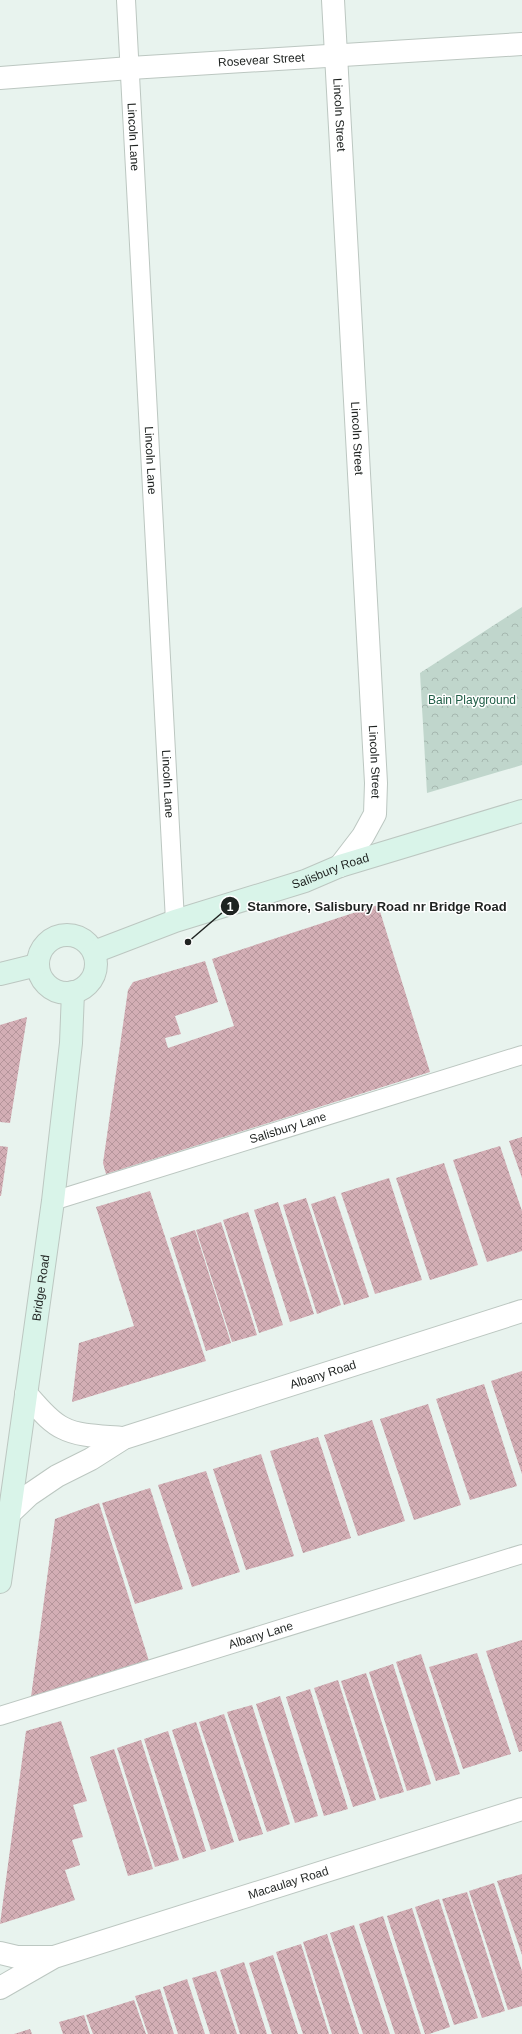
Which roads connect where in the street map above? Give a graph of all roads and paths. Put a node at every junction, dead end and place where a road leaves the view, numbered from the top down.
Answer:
1 (126, 0) edge
2 (333, 0) edge
3 (522, 44) edge
4 (336, 55) junction
5 (130, 68) junction
6 (0, 78) edge
7 (522, 811) edge
8 (340, 866) junction
9 (175, 921) junction
10 (94, 952) junction
11 (37, 965) junction
12 (0, 974) edge
13 (73, 992) junction
14 (522, 1055) edge
15 (53, 1201) junction
16 (522, 1311) edge
17 (26, 1394) junction
18 (124, 1438) junction
19 (10, 1513) junction
20 (522, 1554) edge
21 (0, 1582) edge
22 (0, 1716) edge
23 (522, 1808) edge
24 (0, 1953) edge
25 (54, 1957) junction
26 (0, 1988) edge

1 - 5 lane, Lincoln Lane
2 - 4 street, Lincoln Street
3 - 4 street, Rosevear Street
4 - 5 street, Rosevear Street
4 - 8 street, Lincoln Street
5 - 6 street, Rosevear Street
5 - 9 lane, Lincoln Lane
7 - 8 main road, Salisbury Road
8 - 9 main road, Salisbury Road
9 - 10 main road, Salisbury Road
10 - 11 main road
10 - 13 main road
11 - 12 main road
11 - 13 main road
13 - 15 main road, Bridge Road
14 - 15 lane, Salisbury Lane
15 - 17 main road, Bridge Road
16 - 18 street, Albany Road
17 - 18 street, Albany Road
17 - 19 main road, Bridge Road
18 - 19 street, Albany Road
19 - 21 main road, Bridge Road
20 - 22 lane, Albany Lane
23 - 25 street, Macaulay Road
24 - 25 street, Macaulay Road
25 - 26 street, Macaulay Road

